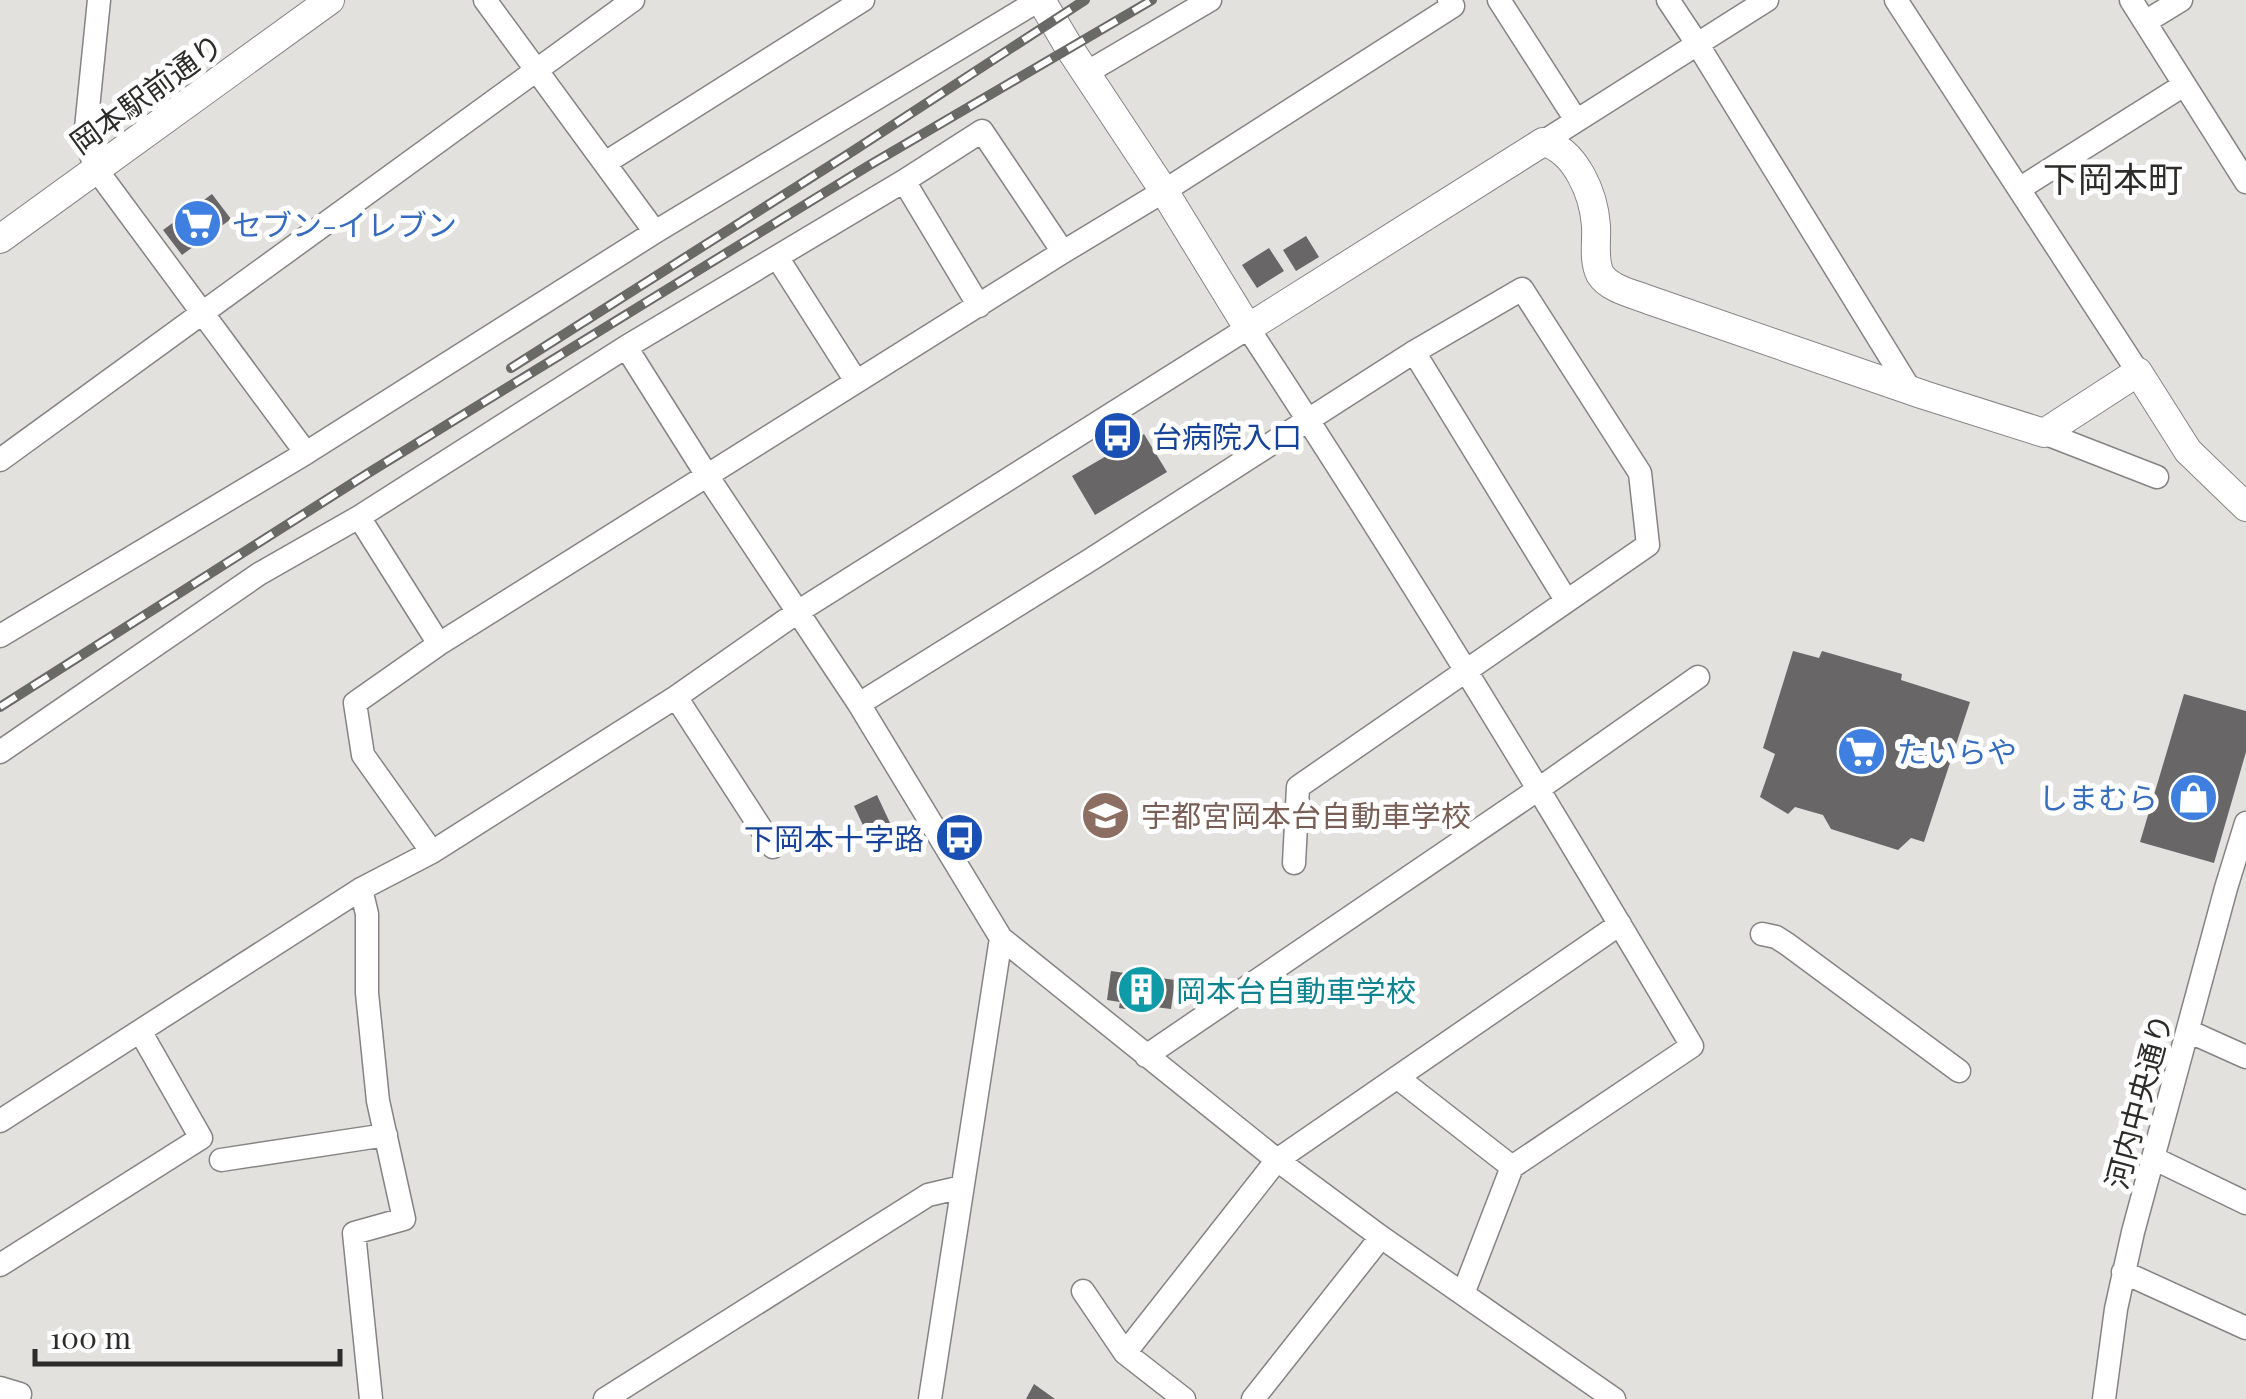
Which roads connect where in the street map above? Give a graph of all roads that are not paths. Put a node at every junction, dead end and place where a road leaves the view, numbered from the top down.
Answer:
1 (99, 0) edge
2 (330, 0) edge
3 (486, 0) edge
4 (633, 0) edge
5 (863, 0) edge
6 (1040, 0) edge
7 (1210, 0) edge
8 (1450, 0) edge
9 (1499, 0) edge
10 (1668, 0) edge
11 (1767, 0) edge
12 (1896, 0) edge
13 (2131, 0) edge
14 (2181, 0) edge
15 (2145, 22) junction
16 (1698, 44) junction
17 (537, 69) junction
18 (1086, 73) junction
19 (2184, 85) junction
20 (1576, 120) junction
21 (1543, 142) junction
22 (605, 163) junction
23 (96, 169) junction
24 (2244, 176) edge
25 (904, 181) junction
26 (2019, 189) junction
27 (1164, 191) junction
28 (655, 232) junction
29 (0, 239) edge
30 (1063, 252) junction
31 (777, 257) junction
32 (978, 306) junction
33 (202, 313) junction
34 (1248, 328) junction
35 (626, 347) junction
36 (1414, 352) junction
37 (2138, 372) junction
38 (856, 382) junction
39 (1912, 391) junction
40 (1309, 421) junction
41 (2044, 434) junction
42 (306, 452) junction
43 (0, 460) edge
44 (708, 476) junction
45 (2157, 477) dead end
46 (2246, 507) edge
47 (358, 518) junction
48 (1566, 600) junction
49 (799, 612) junction
50 (0, 636) edge
51 (439, 644) junction
52 (1466, 670) junction
53 (1698, 677) dead end
54 (676, 697) junction
55 (859, 704) junction
56 (0, 752) edge
57 (1540, 788) junction
58 (2246, 823) edge
59 (772, 847) dead end
60 (432, 852) junction
61 (1294, 863) dead end
62 (362, 889) junction
63 (1620, 924) junction
64 (1762, 934) dead end
65 (1001, 938) junction
66 (140, 1031) junction
67 (2188, 1031) junction
68 (1146, 1056) junction
69 (2246, 1057) edge
70 (1959, 1071) dead end
71 (1398, 1078) junction
72 (0, 1121) edge
73 (386, 1135) junction
74 (2153, 1158) junction
75 (221, 1160) dead end
76 (1277, 1160) junction
77 (1512, 1167) junction
78 (962, 1188) junction
79 (2246, 1202) edge
80 (1381, 1237) junction
81 (0, 1265) edge
82 (2123, 1272) junction
83 (1083, 1291) dead end
84 (1463, 1294) junction
85 (2246, 1328) edge
86 (1125, 1353) junction
87 (370, 1399) edge
88 (605, 1399) edge
89 (930, 1399) edge
90 (1184, 1399) edge
91 (1252, 1399) edge
92 (1614, 1399) edge
93 (2104, 1399) edge

1 - 23 street
2 - 23 main road, 岡本駅前通り
3 - 17 street
4 - 17 street
5 - 22 street
6 - 18 main road
6 - 28 street
7 - 18 street
8 - 27 street
9 - 20 street
10 - 16 street
11 - 16 street
12 - 26 street
13 - 15 street
14 - 15 street
15 - 19 street
16 - 20 street
16 - 39 street
17 - 22 street
17 - 33 street
18 - 27 main road
19 - 24 street
19 - 26 street
20 - 21 street
21 - 34 main road
21 - 39 main road
22 - 28 street
23 - 29 main road, 岡本駅前通り
23 - 33 street
25 - 30 street
25 - 31 street
25 - 32 street
26 - 37 street
27 - 30 street
27 - 34 main road
28 - 42 street
30 - 32 street
31 - 35 street
31 - 38 street
32 - 38 street
33 - 42 street
33 - 43 street
34 - 40 street
34 - 49 street
35 - 44 street
35 - 47 street
36 - 40 street
36 - 48 street
36 - 48 street
37 - 41 main road
37 - 46 main road
38 - 44 street
39 - 41 main road
40 - 52 street
40 - 55 street
41 - 45 street
42 - 50 street
44 - 49 street
44 - 51 street
47 - 51 street
47 - 56 street
48 - 52 street
49 - 54 street
49 - 55 street
51 - 60 street
52 - 57 street
52 - 61 street
53 - 57 street
54 - 59 street
54 - 60 street
55 - 65 street
57 - 63 street
57 - 68 street
58 - 67 street, 河内中央通り
60 - 62 street
62 - 66 street
62 - 73 street
63 - 71 street
63 - 77 street
64 - 70 street
65 - 68 street
65 - 78 street
66 - 72 street
66 - 81 street
67 - 69 street
67 - 74 street, 河内中央通り
68 - 76 street
71 - 76 street
71 - 77 street
73 - 75 street
73 - 87 street
74 - 79 street
74 - 82 street, 河内中央通り
76 - 80 street
76 - 86 street
77 - 84 street
78 - 88 street
78 - 89 street
80 - 84 street
80 - 91 street
82 - 85 street
82 - 93 street, 河内中央通り
83 - 86 street
84 - 92 street
86 - 90 street

